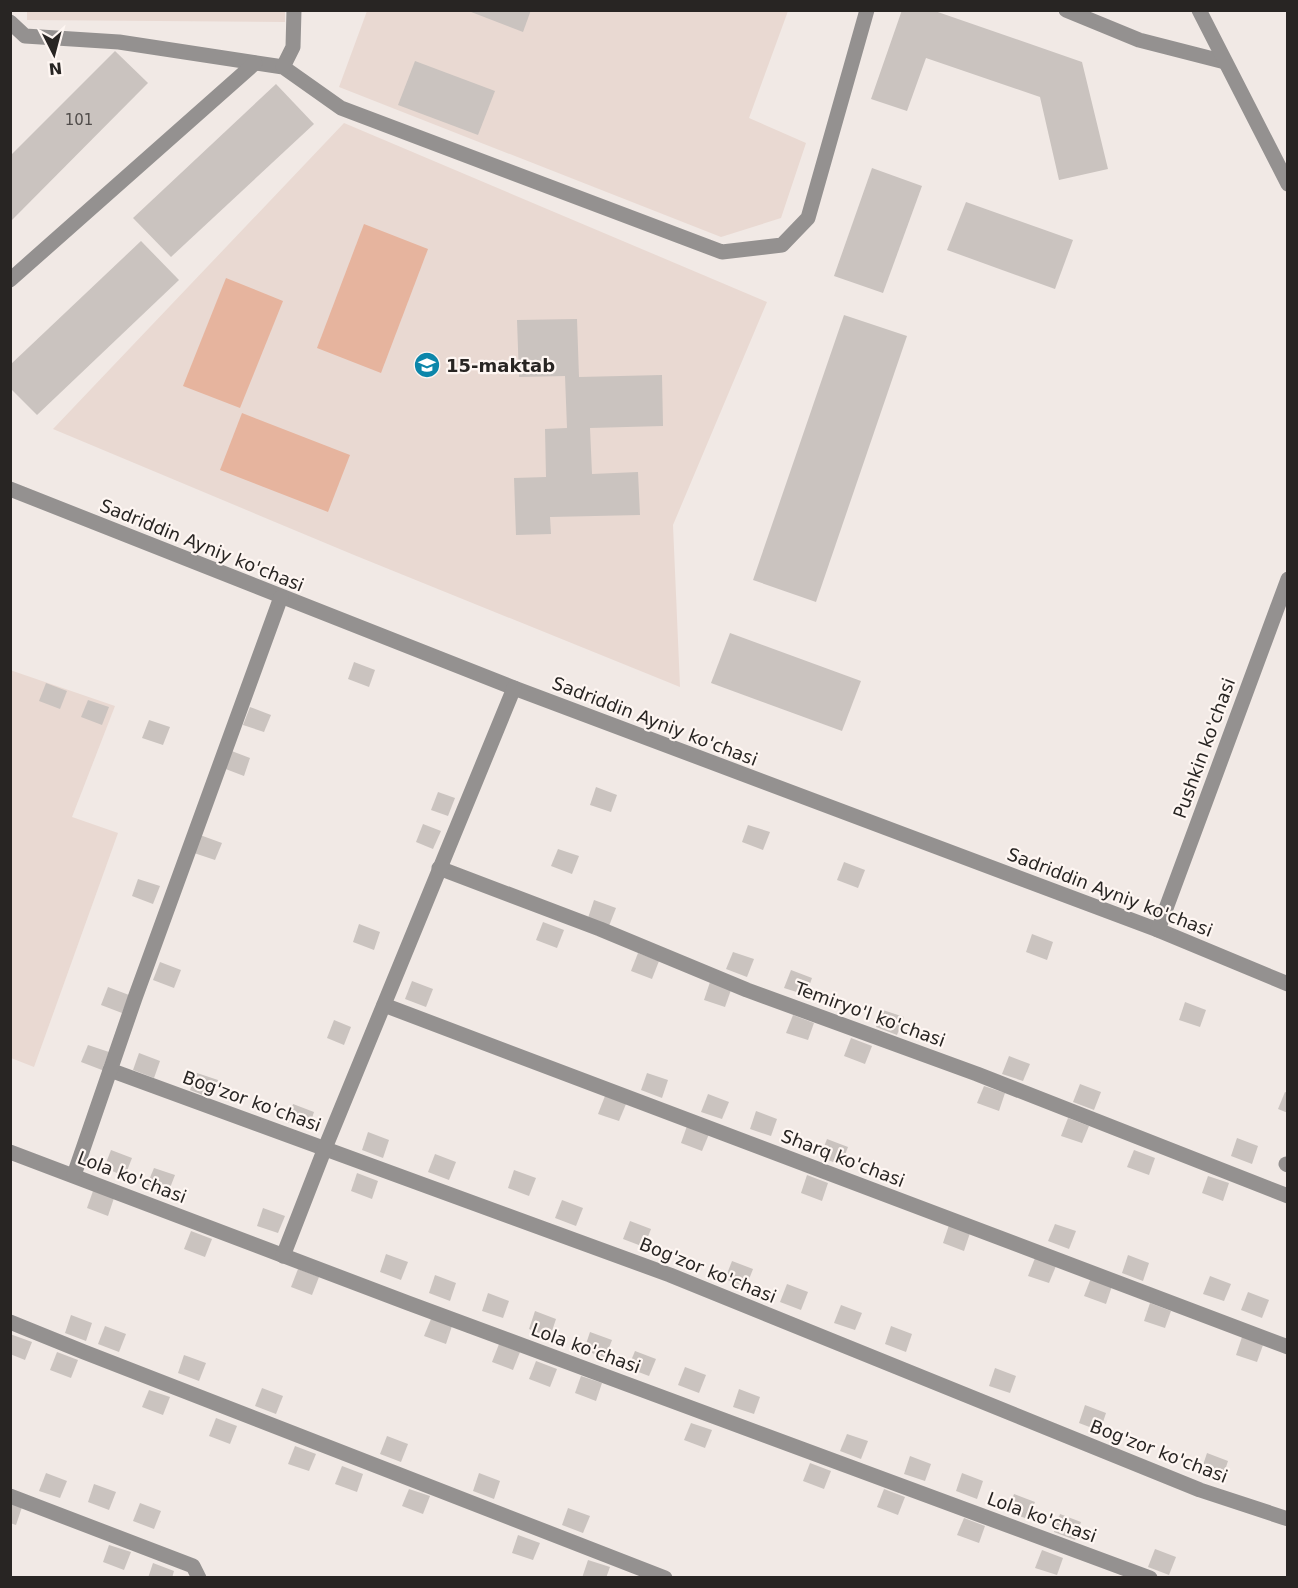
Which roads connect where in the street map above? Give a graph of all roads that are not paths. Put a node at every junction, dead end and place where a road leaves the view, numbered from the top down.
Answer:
1 (294, 10) edge
2 (867, 10) edge
3 (1066, 10) edge
4 (1199, 10) edge
5 (10, 22) edge
6 (1226, 62) junction
7 (255, 63) junction
8 (283, 67) junction
9 (1287, 184) edge
10 (10, 280) edge
11 (10, 489) edge
12 (1287, 579) edge
13 (281, 597) junction
14 (514, 688) junction
15 (439, 868) junction
16 (1158, 930) junction
17 (1287, 984) edge
18 (384, 1005) junction
19 (110, 1070) junction
20 (325, 1148) junction
21 (10, 1152) edge
22 (74, 1175) junction
23 (1287, 1196) edge
24 (283, 1256) junction
25 (10, 1322) edge
26 (1287, 1347) edge
27 (10, 1496) edge
28 (1287, 1519) edge
29 (199, 1578) edge
30 (665, 1578) edge
31 (1150, 1578) edge

1 - 8 street
2 - 8 street
3 - 6 street
4 - 6 street
5 - 7 street
6 - 9 street
7 - 8 street
7 - 10 street
11 - 13 street, Sadriddin Ayniy ko'chasi
12 - 16 street, Pushkin ko'chasi
13 - 14 street, Sadriddin Ayniy ko'chasi
13 - 19 street
14 - 15 street
14 - 16 street, Sadriddin Ayniy ko'chasi
15 - 18 street
15 - 23 street, Temiryo'l ko'chasi
16 - 17 street, Sadriddin Ayniy ko'chasi
18 - 20 street
18 - 26 street, Sharq ko'chasi
19 - 20 street, Bog'zor ko'chasi
19 - 22 street
20 - 24 street
20 - 28 street, Bog'zor ko'chasi
21 - 22 street, Lola ko'chasi
22 - 24 street, Lola ko'chasi
24 - 31 street, Lola ko'chasi
25 - 30 street
27 - 29 street

